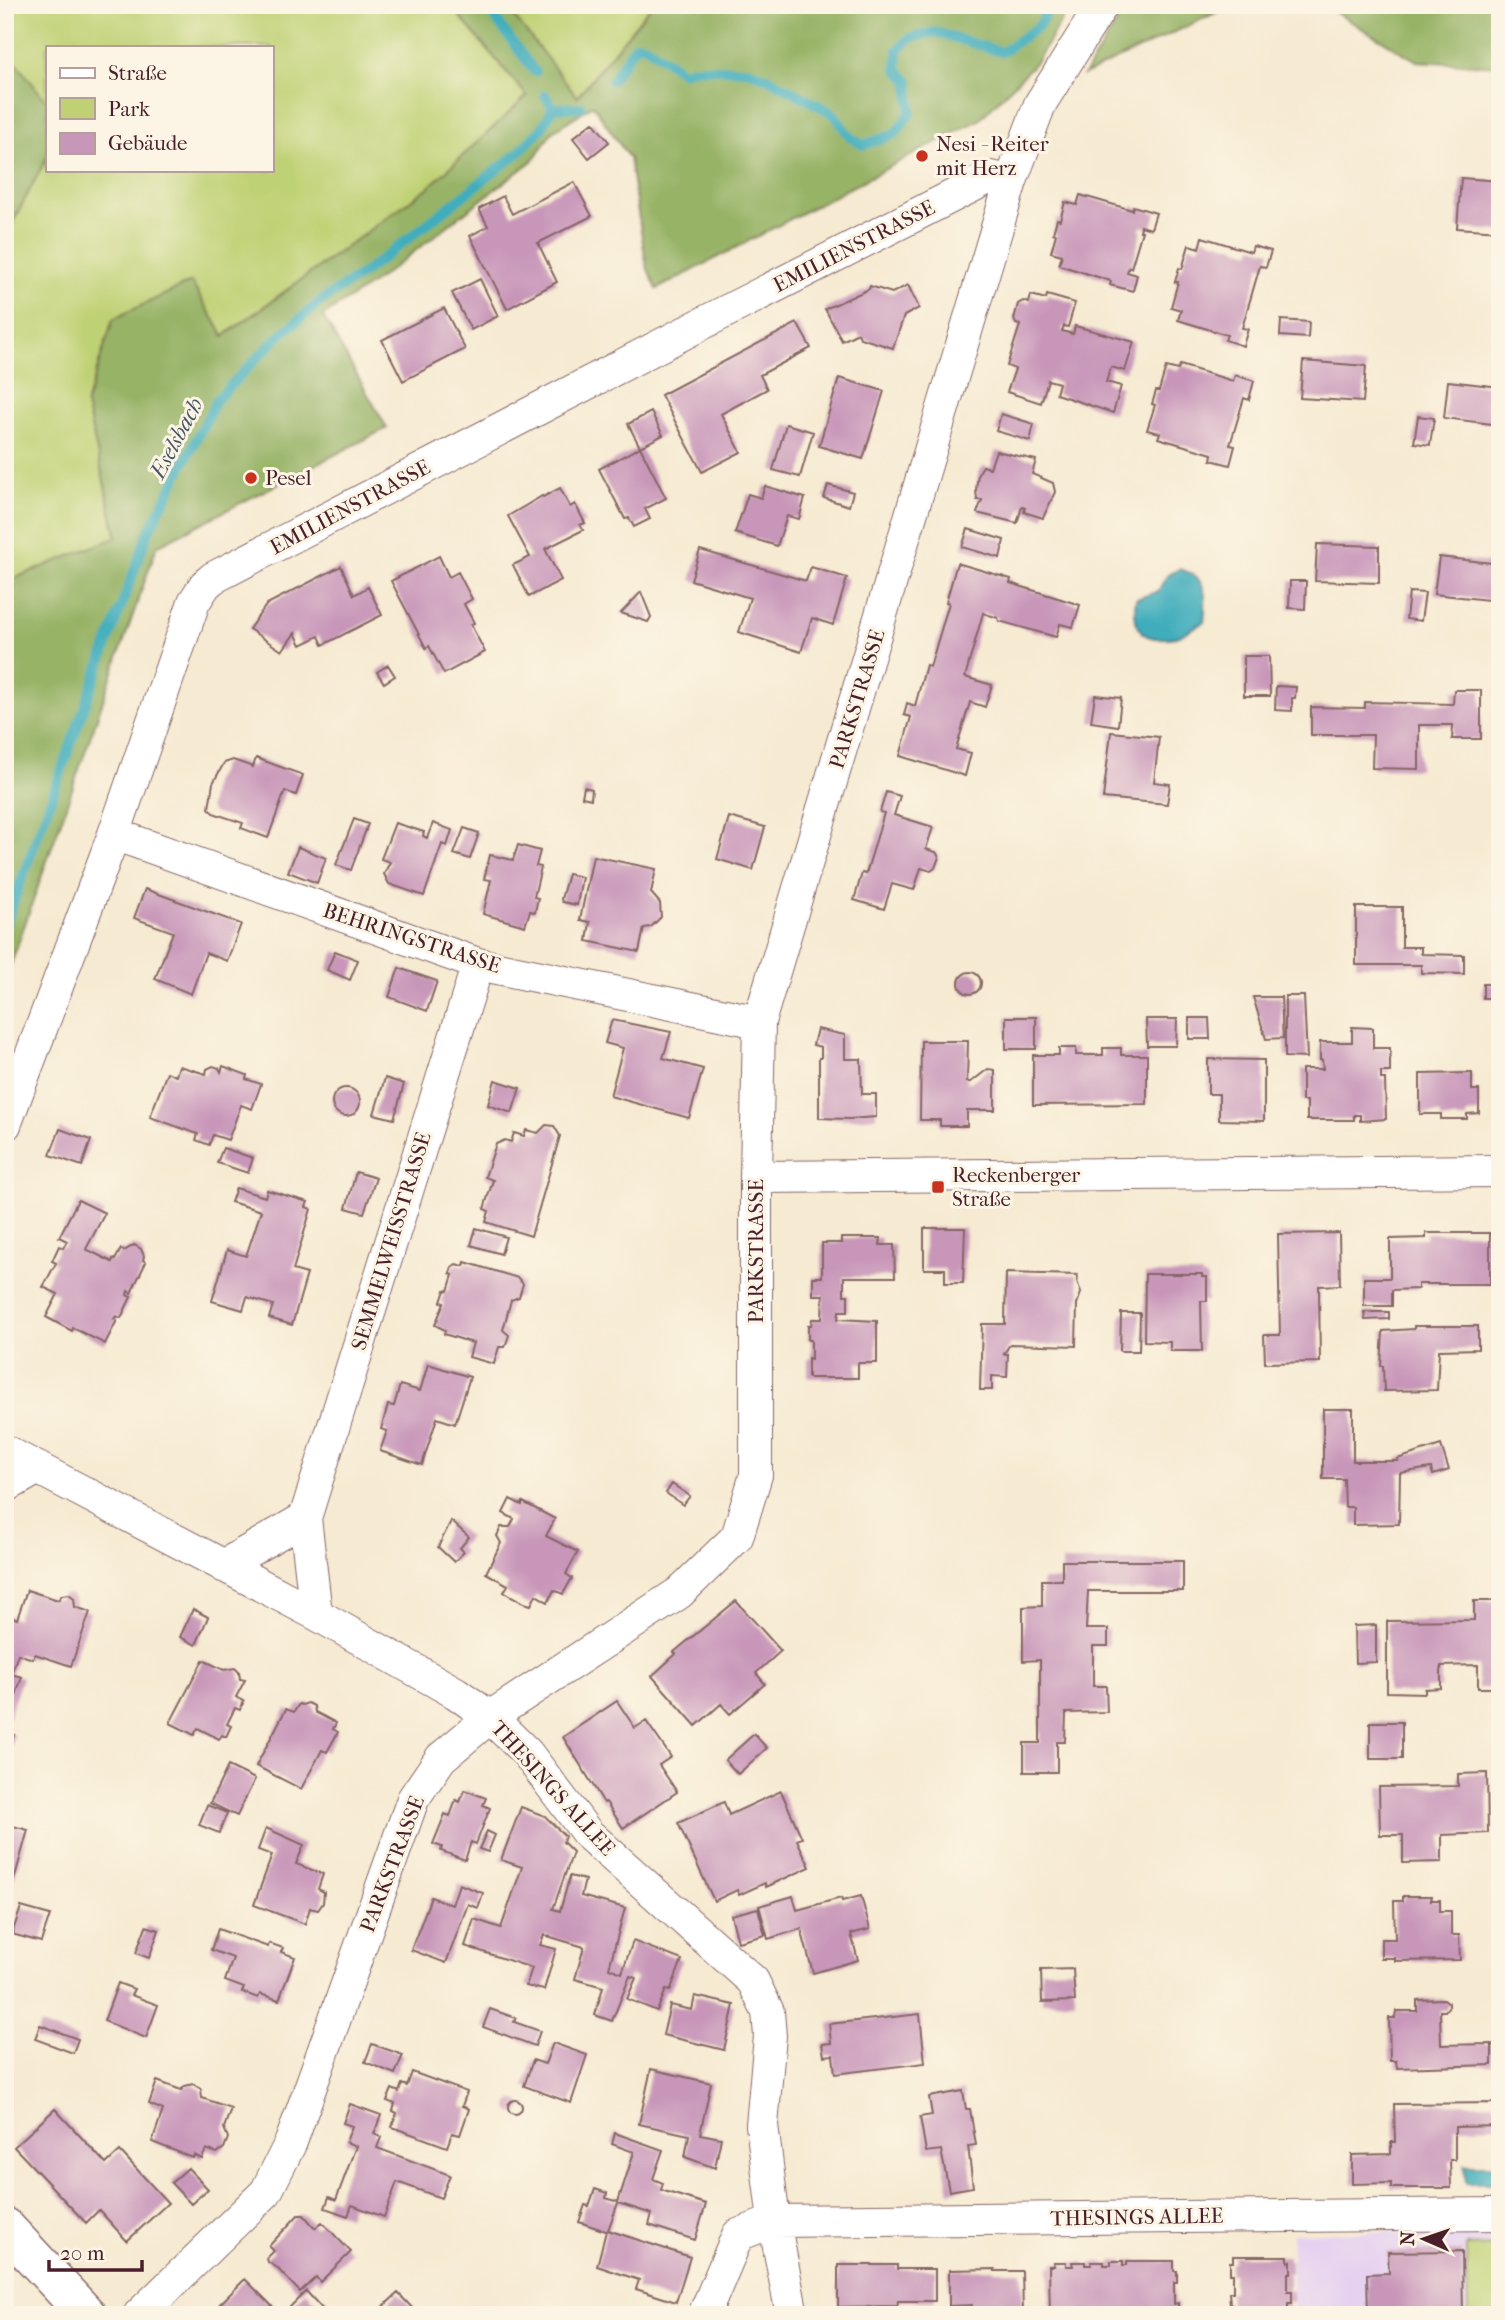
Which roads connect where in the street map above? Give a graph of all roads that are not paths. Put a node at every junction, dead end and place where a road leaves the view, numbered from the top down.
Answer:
1 (1102, 5) edge
2 (1011, 181) junction
3 (114, 834) junction
4 (478, 964) junction
5 (759, 1022) junction
6 (5, 1125) edge
7 (1500, 1171) edge
8 (756, 1177) junction
9 (5, 1451) edge
10 (38, 1468) junction
11 (5, 1487) edge
12 (305, 1518) junction
13 (223, 1566) junction
14 (316, 1614) junction
15 (490, 1717) junction
16 (1500, 2214) edge
17 (774, 2221) junction
18 (5, 2227) edge
19 (87, 2315) edge
20 (139, 2315) edge
21 (704, 2315) edge
22 (792, 2315) edge

1 - 2 street, PARKSTRASSE
2 - 3 street, EMILIENSTRASSE
2 - 5 street, PARKSTRASSE
3 - 4 street, BEHRINGSTRASSE
3 - 6 street, EMILIENSTRASSE
4 - 5 street, BEHRINGSTRASSE
4 - 12 street, SEMMELWEISSTRASSE
5 - 8 street, PARKSTRASSE
7 - 8 street
8 - 15 street, PARKSTRASSE
9 - 10 street, THESINGS ALLEE
10 - 11 street
10 - 13 street, THESINGS ALLEE
12 - 13 street
12 - 14 street, SEMMELWEISSTRASSE
13 - 14 street, THESINGS ALLEE
14 - 15 street, THESINGS ALLEE
15 - 17 street, THESINGS ALLEE
15 - 20 street, PARKSTRASSE
16 - 17 street, THESINGS ALLEE
17 - 21 street
17 - 22 street, THESINGS ALLEE
18 - 19 main road

